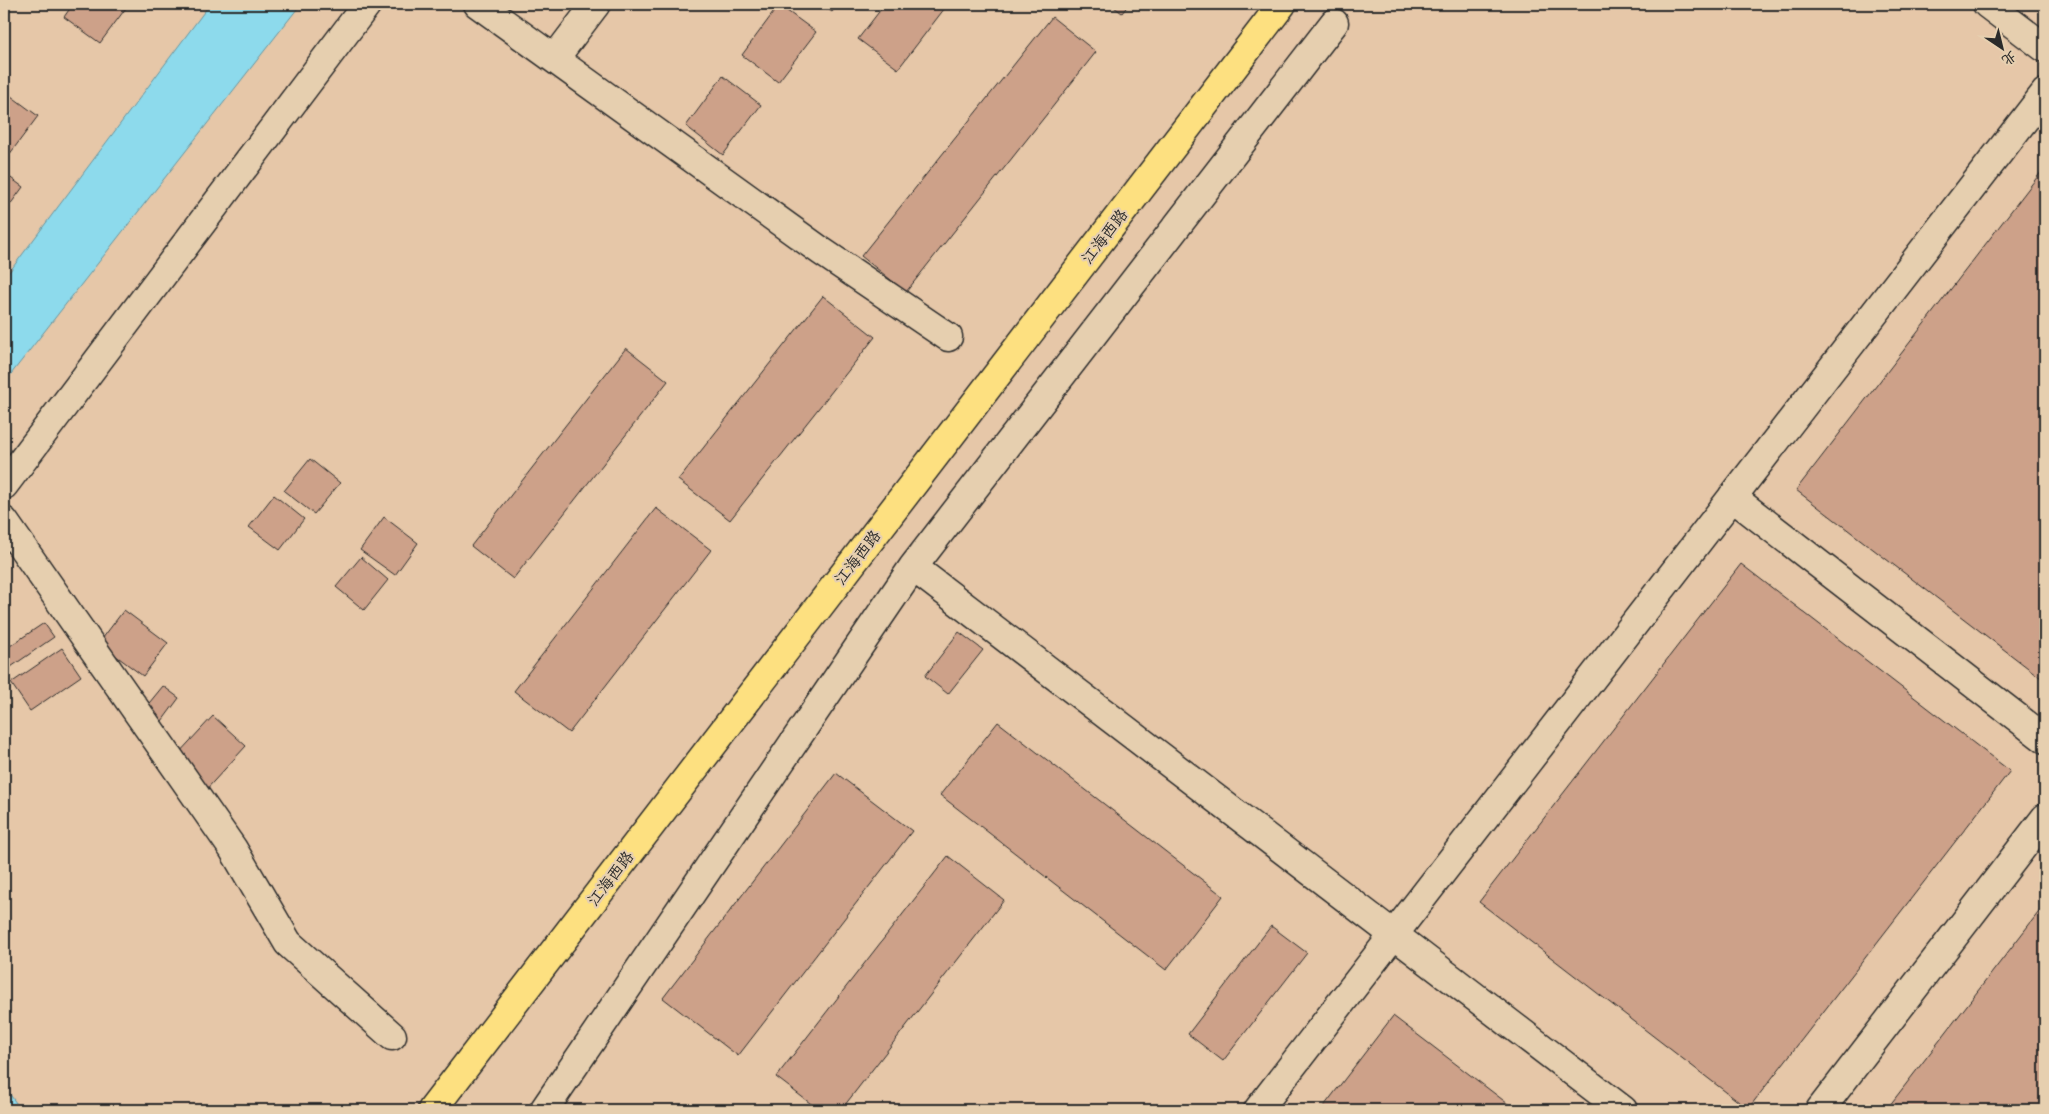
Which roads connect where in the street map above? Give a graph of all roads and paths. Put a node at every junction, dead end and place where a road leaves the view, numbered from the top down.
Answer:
1 (367, 4) edge
2 (478, 4) edge
3 (596, 4) edge
4 (1282, 4) edge
5 (1987, 4) edge
6 (1334, 23) dead end
7 (2045, 48) edge
8 (555, 58) junction
9 (2045, 93) edge
10 (948, 337) dead end
11 (4, 485) edge
12 (1732, 497) junction
13 (4, 521) edge
14 (913, 567) junction
15 (2045, 739) edge
16 (2045, 818) edge
17 (1394, 935) junction
18 (392, 1036) dead end
19 (432, 1110) edge
20 (544, 1110) edge
21 (1258, 1110) edge
22 (1623, 1110) edge
23 (1820, 1110) edge

1 - 11 street
2 - 8 street
3 - 8 street
4 - 19 main road, 江海西路
5 - 7 street
6 - 14 street
8 - 10 street
9 - 12 street
12 - 15 street
12 - 17 street
13 - 18 street
14 - 17 street
14 - 20 street
16 - 23 street
17 - 21 street
17 - 22 street

